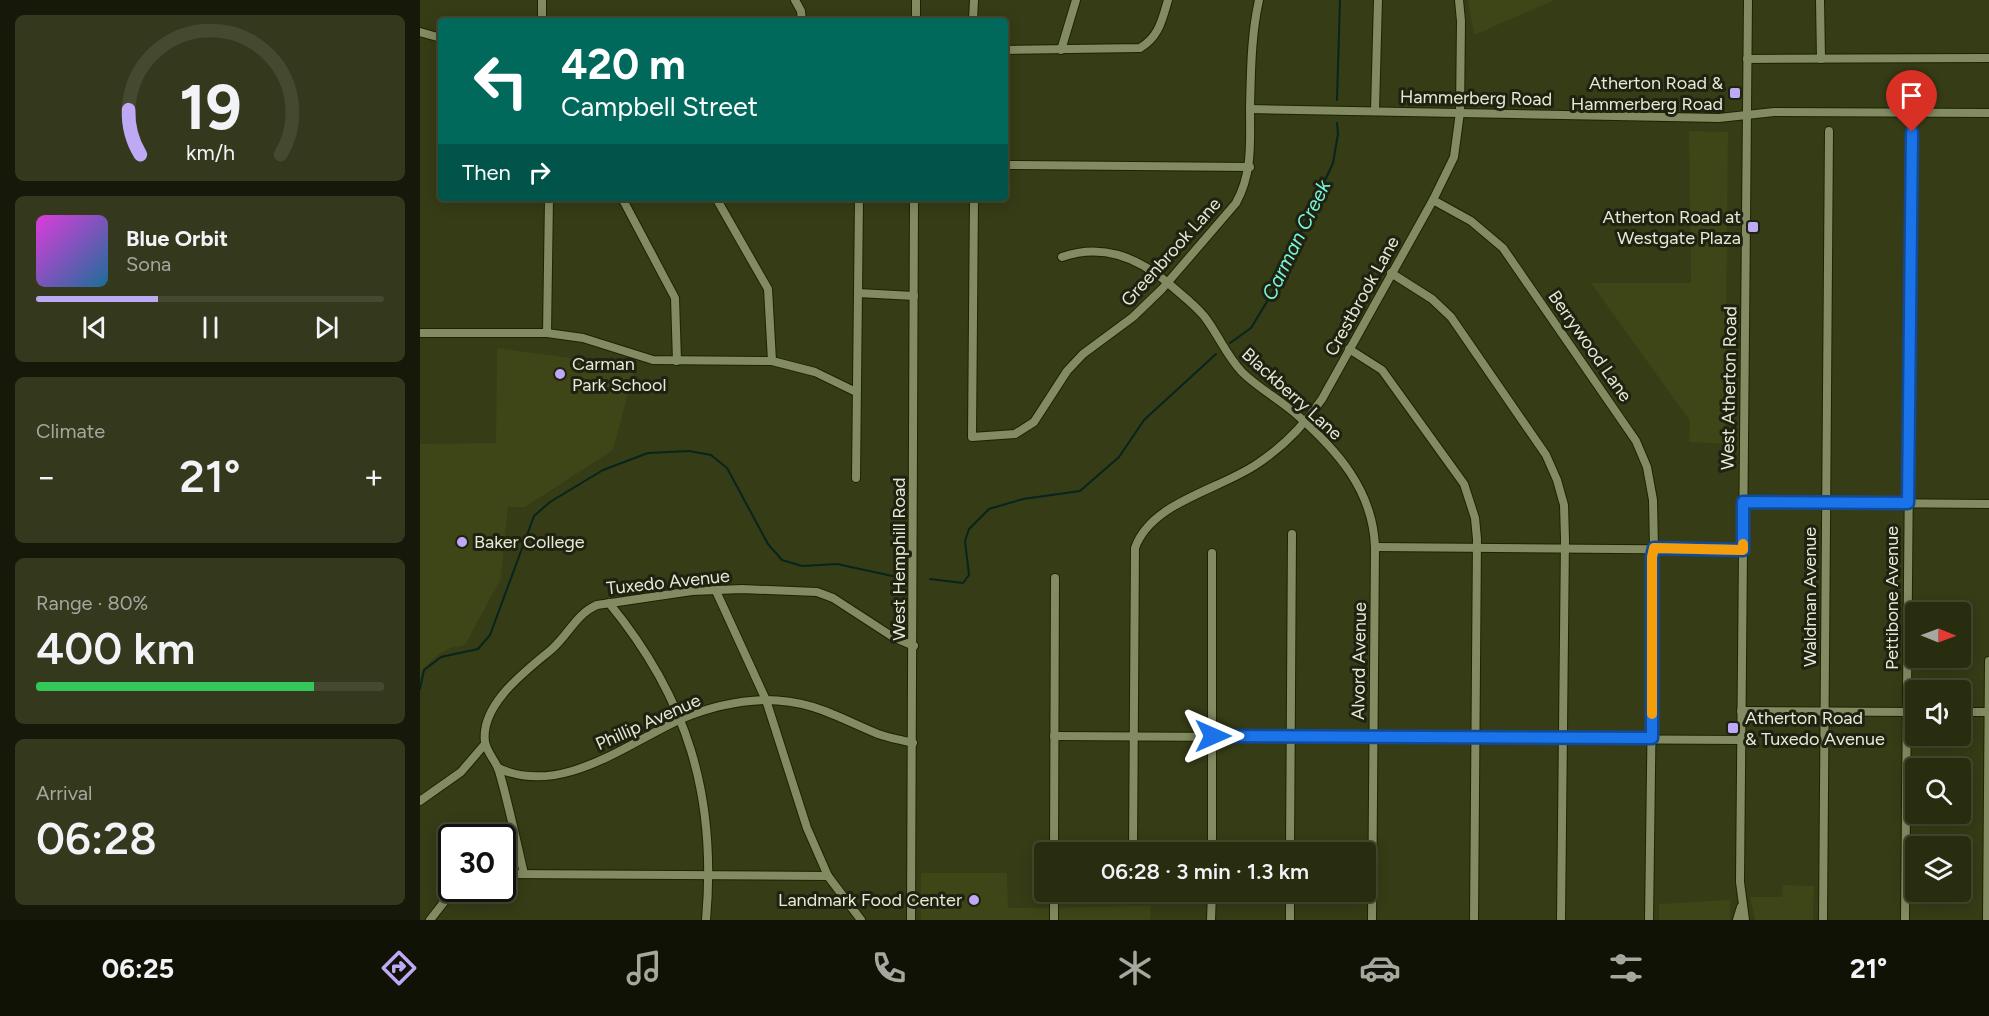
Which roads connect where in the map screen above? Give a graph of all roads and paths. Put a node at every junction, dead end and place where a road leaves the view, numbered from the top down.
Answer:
1 (542, 0) edge
2 (795, 0) edge
3 (916, 0) edge
4 (974, 0) edge
5 (1076, 0) edge
6 (1168, 0) edge
7 (1259, 0) edge
8 (1378, 0) edge
9 (1459, 0) edge
10 (1748, 0) edge
11 (1820, 0) edge
12 (542, 18) edge
13 (802, 18) edge
14 (916, 18) edge
15 (973, 18) edge
16 (420, 32) edge
17 (438, 37) edge
18 (1008, 50) edge
19 (1061, 50) junction
20 (1989, 58) edge
21 (1747, 59) junction
22 (1821, 59) junction
23 (1250, 109) junction
24 (1375, 110) junction
25 (1460, 112) junction
26 (1989, 113) edge
27 (1746, 116) junction
28 (1829, 131) dead end
29 (1912, 132) dead end
30 (1008, 165) edge
31 (1250, 167) junction
32 (1433, 200) junction
33 (549, 201) edge
34 (624, 201) edge
35 (718, 201) edge
36 (859, 201) edge
37 (914, 201) edge
38 (974, 201) edge
39 (1062, 256) dead end
40 (1391, 273) junction
41 (1167, 282) junction
42 (858, 293) junction
43 (914, 296) junction
44 (420, 333) edge
45 (547, 333) junction
46 (1349, 349) junction
47 (676, 361) junction
48 (772, 361) junction
49 (856, 392) junction
50 (1305, 423) junction
51 (856, 478) dead end
52 (1743, 502) junction
53 (1826, 503) junction
54 (1908, 503) junction
55 (1989, 504) edge
56 (1292, 534) dead end
57 (1375, 547) junction
58 (1476, 547) junction
59 (1564, 548) junction
60 (1654, 548) junction
61 (1743, 550) junction
62 (1212, 553) dead end
63 (1055, 578) dead end
64 (716, 591) junction
65 (609, 603) junction
66 (914, 646) junction
67 (1989, 661) edge
68 (1911, 680) edge
69 (765, 700) junction
70 (1741, 711) junction
71 (1824, 711) junction
72 (1905, 712) edge
73 (1971, 712) edge
74 (1989, 712) edge
75 (682, 719) junction
76 (1054, 736) junction
77 (1133, 736) junction
78 (1213, 736) junction
79 (1291, 737) junction
80 (1373, 737) junction
81 (1474, 737) junction
82 (1563, 738) junction
83 (1652, 738) junction
84 (1741, 740) junction
85 (913, 743) junction
86 (485, 744) junction
87 (1910, 746) edge
88 (498, 768) junction
89 (420, 801) edge
90 (1054, 842) edge
91 (1133, 842) edge
92 (1212, 842) edge
93 (1290, 842) edge
94 (516, 874) edge
95 (524, 874) junction
96 (709, 874) junction
97 (828, 876) junction
98 (444, 902) edge
99 (1054, 902) edge
100 (1212, 902) edge
101 (1290, 902) edge
102 (1742, 905) junction
103 (430, 920) edge
104 (706, 920) edge
105 (861, 920) edge
106 (911, 920) edge
107 (1054, 920) edge
108 (1211, 920) edge
109 (1290, 920) edge
110 (1372, 920) edge
111 (1474, 920) edge
112 (1561, 920) edge
113 (1649, 920) edge
114 (1737, 920) edge
115 (1745, 920) edge
116 (1823, 920) edge
117 (1905, 920) edge
118 (1987, 920) edge

1 - 12 street
2 - 13 street
3 - 14 street
4 - 15 street
5 - 19 street
6 - 19 street
7 - 23 street, Greenbrook Lane
8 - 24 street
9 - 25 street, Crestbrook Lane
10 - 21 street, West Atherton Road
11 - 22 street
16 - 17 street
18 - 19 street
20 - 22 street
21 - 22 street
21 - 27 street, West Atherton Road
23 - 24 street, Hammerberg Road
23 - 31 street, Greenbrook Lane
24 - 25 street, Hammerberg Road
25 - 27 street, Hammerberg Road
25 - 32 street, Crestbrook Lane
26 - 27 street, Hammerberg Road
27 - 52 street, West Atherton Road
28 - 53 street, Waldman Avenue
29 - 54 street, Pettibone Avenue
30 - 31 street
31 - 41 street, Greenbrook Lane
32 - 40 street, Crestbrook Lane
32 - 60 street, Berrywood Lane
33 - 45 street
34 - 47 street
35 - 48 street
36 - 42 street
37 - 43 street, West Hemphill Road
38 - 41 street, Greenbrook Lane
39 - 41 street, Blackberry Lane
40 - 46 street, Crestbrook Lane
40 - 59 street
41 - 50 street, Blackberry Lane
42 - 43 street
42 - 49 street
43 - 66 street, West Hemphill Road
44 - 45 street
45 - 47 street
46 - 50 street, Crestbrook Lane
46 - 58 street
47 - 48 street
48 - 49 street
49 - 51 street
50 - 57 street, Blackberry Lane
50 - 77 street, Crestbrook Lane
52 - 53 street
52 - 61 street, West Atherton Road
53 - 54 street
53 - 71 street, Waldman Avenue
54 - 55 street
54 - 68 street, Pettibone Avenue
56 - 79 street
57 - 58 street
57 - 80 street, Alvord Avenue
58 - 59 street
58 - 81 street
59 - 60 street
59 - 82 street
60 - 61 street
60 - 83 street, Berrywood Lane
61 - 70 street, West Atherton Road
62 - 78 street
63 - 76 street
64 - 65 street, Tuxedo Avenue
64 - 66 street, Tuxedo Avenue
64 - 69 street
65 - 75 street
65 - 86 street, Tuxedo Avenue
66 - 85 street, West Hemphill Road
67 - 74 street
69 - 75 street, Phillip Avenue
69 - 85 street, Phillip Avenue
69 - 97 street
70 - 71 street
70 - 84 street, West Atherton Road
71 - 72 street
71 - 116 street, Waldman Avenue
73 - 74 street
74 - 118 street
75 - 88 street, Phillip Avenue
75 - 96 street
76 - 77 street
76 - 90 street
77 - 78 street
77 - 91 street
78 - 79 street
78 - 92 street
79 - 80 street
79 - 93 street
80 - 81 street
80 - 110 street, Alvord Avenue
81 - 82 street
81 - 111 street
82 - 83 street
82 - 112 street
83 - 84 street
83 - 113 street, Berrywood Lane
84 - 102 street, West Atherton Road
85 - 106 street, West Hemphill Road
86 - 88 street
86 - 89 street
87 - 117 street, Pettibone Avenue
88 - 95 street
94 - 95 street
95 - 96 street
96 - 97 street
96 - 104 street
97 - 105 street
98 - 103 street
99 - 107 street
100 - 108 street
101 - 109 street
102 - 114 street
102 - 115 street, West Atherton Road

